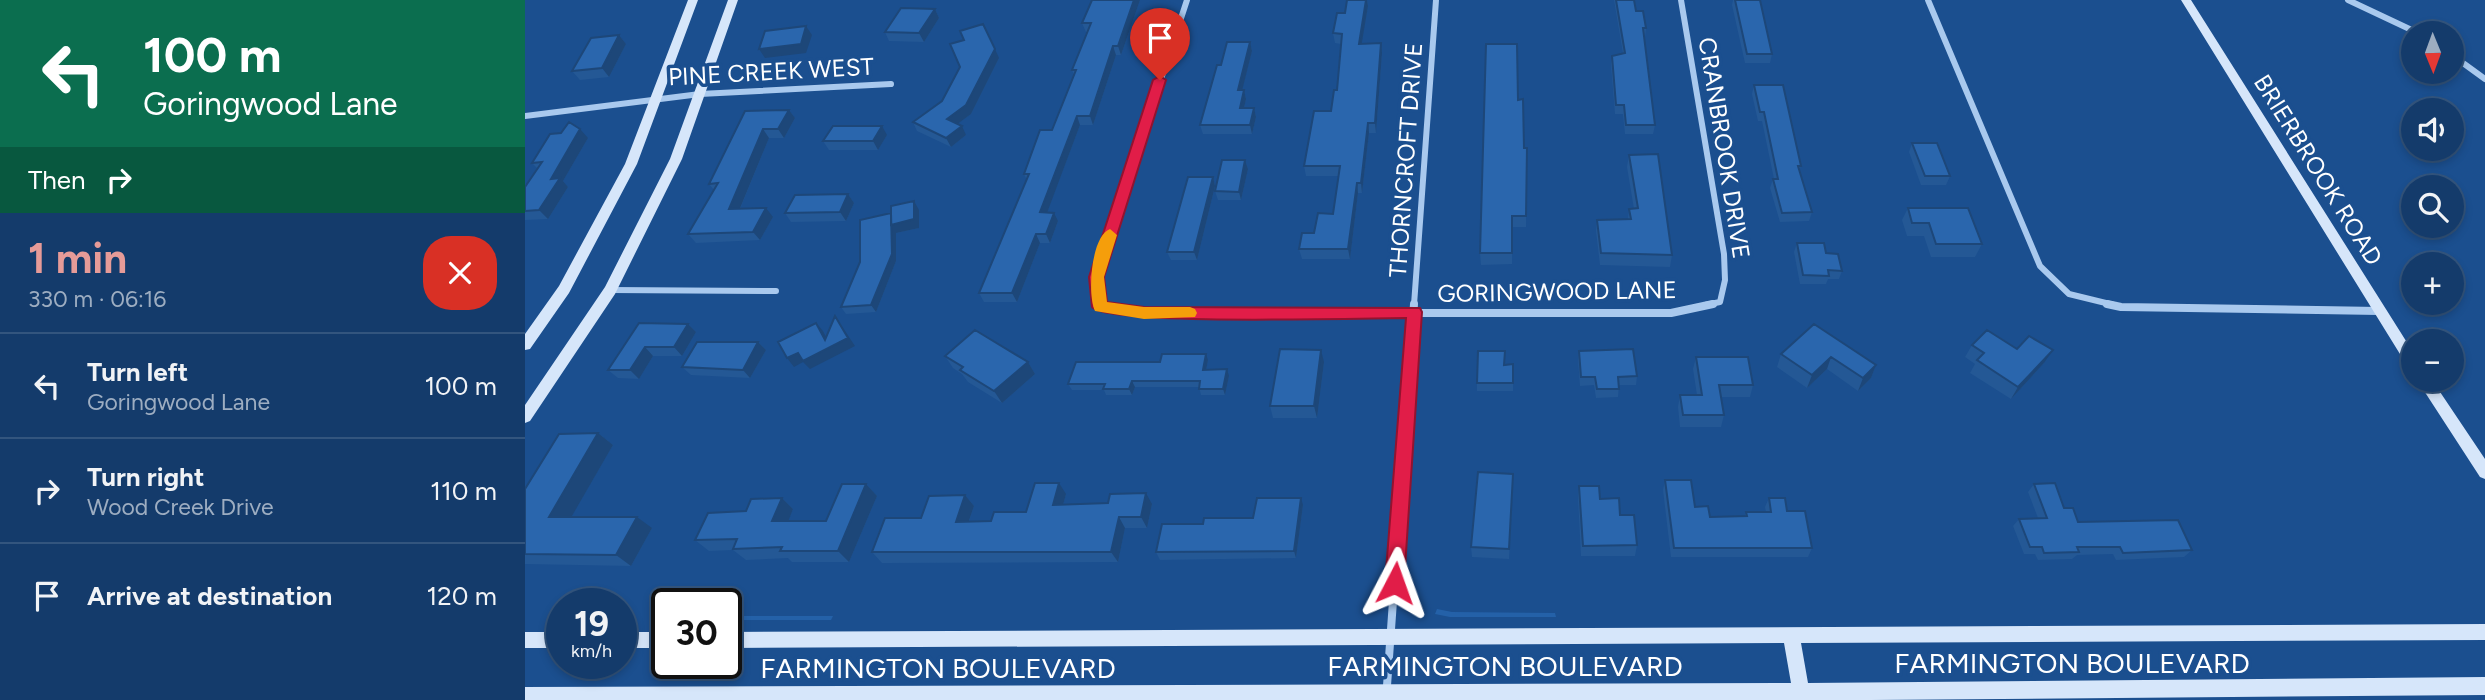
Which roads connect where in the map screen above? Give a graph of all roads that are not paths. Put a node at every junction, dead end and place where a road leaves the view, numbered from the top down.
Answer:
1 (693, 0) edge
2 (733, 0) edge
3 (1187, 0) edge
4 (1436, 0) edge
5 (1681, 0) edge
6 (1928, 0) edge
7 (2186, 0) edge
8 (2348, 0) edge
9 (2401, 25) edge
10 (2464, 64) edge
11 (2485, 79) edge
12 (891, 84) dead end
13 (700, 94) junction
14 (654, 98) junction
15 (525, 116) edge
16 (610, 290) junction
17 (776, 291) dead end
18 (1720, 302) joint
19 (2379, 311) junction
20 (1414, 312) junction
21 (525, 345) edge
22 (2401, 345) edge
23 (2432, 392) edge
24 (525, 417) edge
25 (2485, 472) edge
26 (2485, 632) edge
27 (1790, 636) junction
28 (1391, 638) junction
29 (525, 640) edge
30 (546, 640) edge
31 (742, 640) edge
32 (2485, 686) edge
33 (525, 696) edge
34 (1802, 696) edge
35 (1386, 697) edge
36 (610, 698) edge

1 - 14 main road
2 - 13 main road
3 - 20 street, GORINGWOOD LANE
4 - 20 street, THORNCROFT DRIVE
5 - 18 street, CRANBROOK DRIVE
6 - 19 street
7 - 19 main road, BRIERBROOK ROAD
8 - 9 street
10 - 11 street
12 - 13 street, PINE CREEK WEST
13 - 14 street, PINE CREEK WEST
13 - 16 main road
14 - 15 street, PINE CREEK WEST
14 - 21 main road
16 - 17 street
16 - 24 main road
18 - 20 street, GORINGWOOD LANE
19 - 22 main road, BRIERBROOK ROAD
20 - 28 street, THORNCROFT DRIVE
23 - 25 main road
26 - 27 main road, FARMINGTON BOULEVARD
27 - 28 main road, FARMINGTON BOULEVARD
27 - 34 main road
28 - 31 main road, FARMINGTON BOULEVARD
28 - 35 street, THORNCROFT DRIVE
29 - 30 main road
32 - 34 main road, FARMINGTON BOULEVARD
33 - 36 main road, FARMINGTON BOULEVARD
34 - 35 main road, FARMINGTON BOULEVARD
35 - 36 main road, FARMINGTON BOULEVARD

